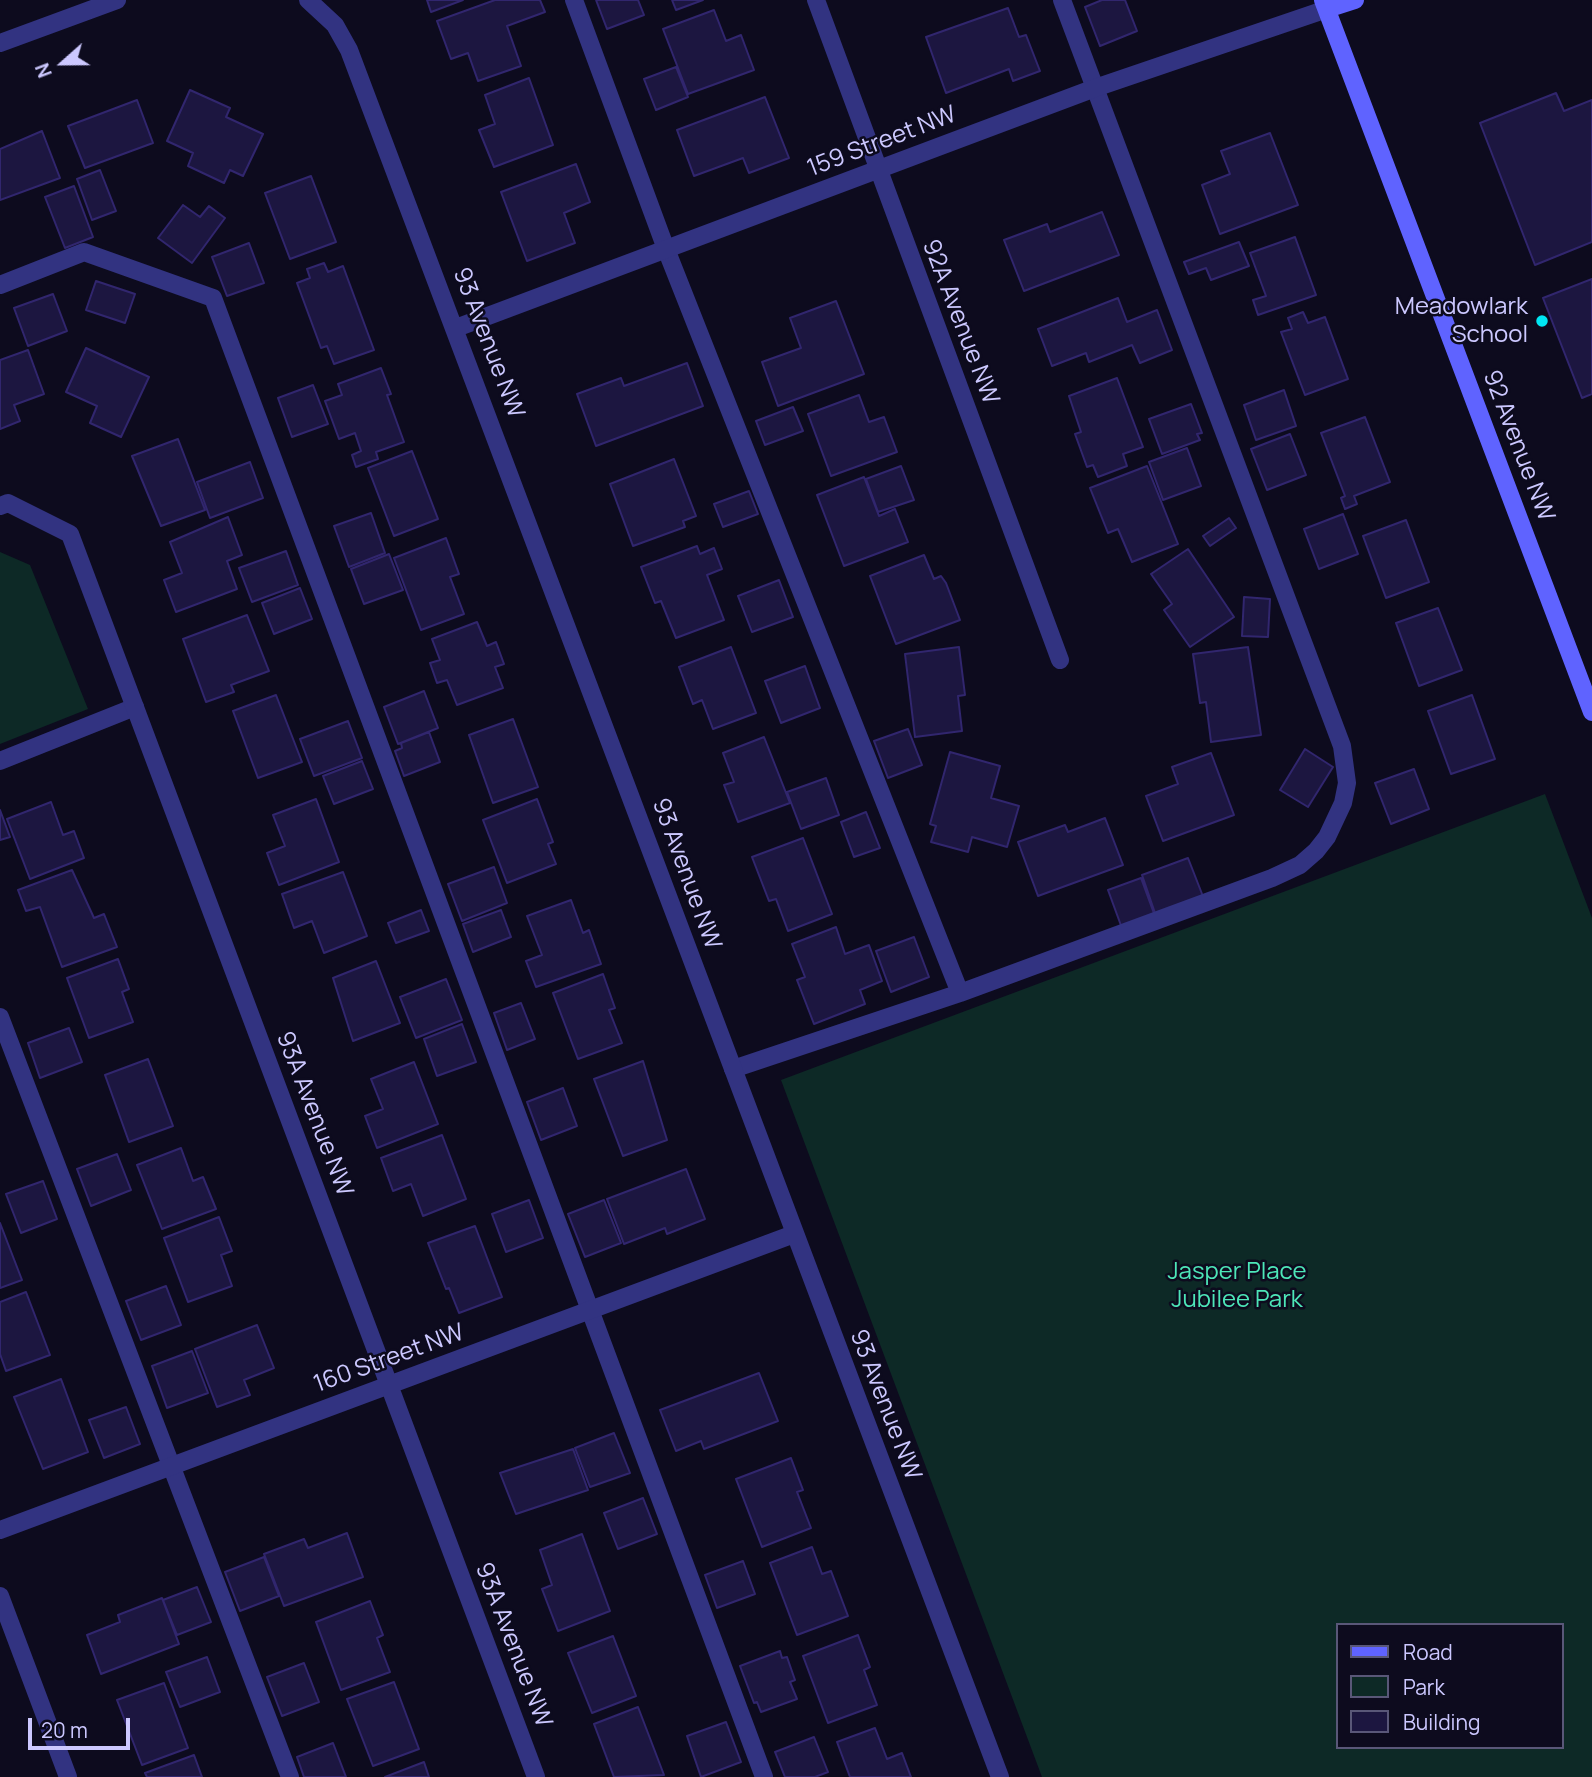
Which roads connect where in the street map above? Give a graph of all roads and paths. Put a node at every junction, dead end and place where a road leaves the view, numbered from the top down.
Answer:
1 (117, 0) edge
2 (308, 0) edge
3 (575, 0) edge
4 (816, 0) edge
5 (1062, 0) edge
6 (1355, 0) edge
7 (1325, 4) edge
8 (0, 43) edge
9 (1095, 88) junction
10 (877, 170) junction
11 (666, 249) junction
12 (0, 285) edge
13 (456, 328) junction
14 (4, 505) edge
15 (1060, 660) dead end
16 (135, 707) junction
17 (1592, 712) edge
18 (0, 761) edge
19 (960, 993) junction
20 (0, 1017) edge
21 (733, 1069) junction
22 (794, 1234) junction
23 (589, 1311) junction
24 (389, 1385) junction
25 (173, 1465) junction
26 (0, 1530) edge
27 (0, 1596) edge
28 (68, 1777) edge
29 (290, 1777) edge
30 (536, 1777) edge
31 (764, 1777) edge
32 (1000, 1777) edge

1 - 8 street
2 - 13 street, 93 Avenue NW
3 - 11 street
4 - 10 street, 92A Avenue NW
5 - 9 street
6 - 7 street
7 - 9 street, 159 Street NW
7 - 17 street, 92 Avenue NW
9 - 10 street, 159 Street NW
9 - 19 street
10 - 11 street, 159 Street NW
10 - 15 street, 92A Avenue NW
11 - 13 street, 159 Street NW
11 - 19 street
12 - 23 street
13 - 21 street, 93 Avenue NW
14 - 16 street, 93A Avenue NW
16 - 18 street
16 - 24 street, 93A Avenue NW
19 - 21 street
20 - 25 street
21 - 22 street, 93 Avenue NW
22 - 23 street, 160 Street NW
22 - 32 street, 93 Avenue NW
23 - 24 street, 160 Street NW
23 - 31 street
24 - 25 street, 160 Street NW
24 - 30 street, 93A Avenue NW
25 - 26 street, 160 Street NW
25 - 29 street
27 - 28 street

